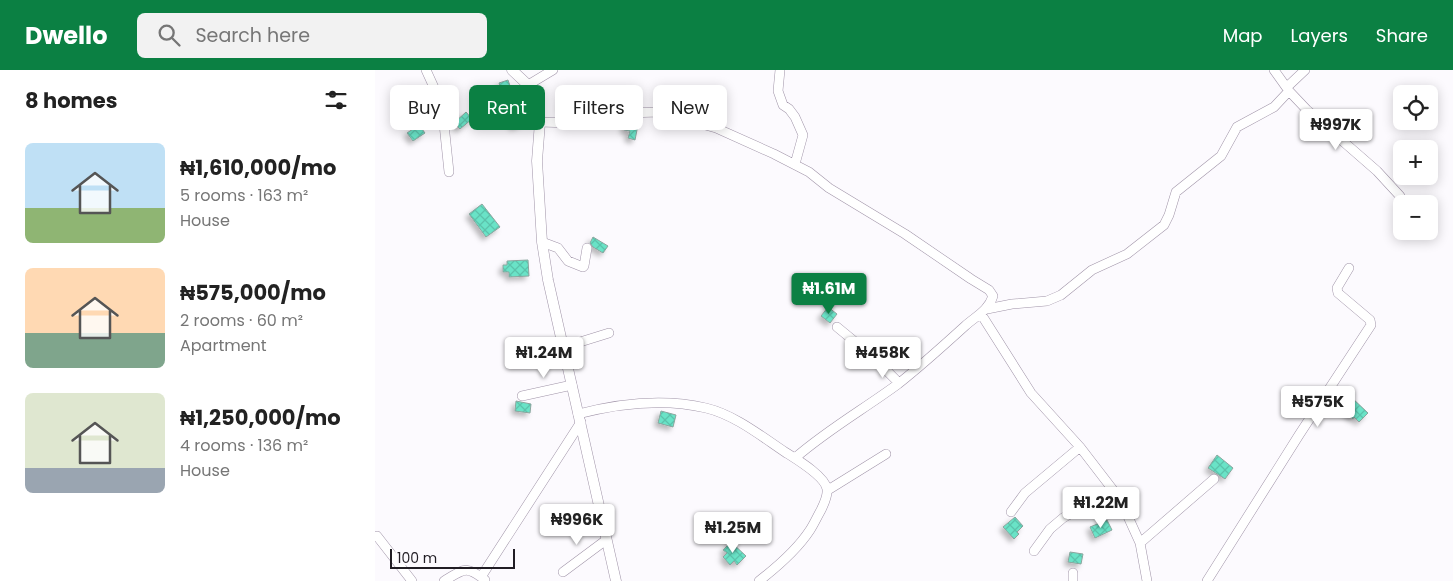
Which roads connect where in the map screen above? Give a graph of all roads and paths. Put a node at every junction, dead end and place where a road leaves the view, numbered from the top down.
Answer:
1 (426, 70) edge
2 (512, 70) edge
3 (553, 70) edge
4 (779, 70) edge
5 (1274, 70) edge
6 (1305, 70) edge
7 (528, 85) joint
8 (1288, 89) junction
9 (545, 122) edge
10 (539, 130) edge
11 (795, 164) junction
12 (449, 172) dead end
13 (1399, 195) edge
14 (543, 242) junction
15 (587, 248) dead end
16 (1349, 268) dead end
17 (984, 311) junction
18 (837, 327) dead end
19 (609, 333) dead end
20 (564, 347) junction
21 (899, 383) junction
22 (572, 385) junction
23 (522, 396) dead end
24 (580, 418) junction
25 (1080, 447) junction
26 (886, 454) dead end
27 (795, 458) junction
28 (1214, 480) dead end
29 (827, 490) junction
30 (1111, 490) junction
31 (1011, 512) dead end
32 (377, 536) dead end
33 (606, 540) junction
34 (1140, 543) junction
35 (1034, 551) dead end
36 (563, 572) dead end
37 (484, 579) edge
38 (412, 581) edge
39 (444, 581) edge
40 (615, 581) edge
41 (759, 581) edge
42 (1147, 581) edge
43 (1207, 581) edge

1 - 12 street
2 - 7 street
3 - 7 street
4 - 11 street
5 - 8 street
6 - 8 street
8 - 13 street
8 - 17 street
9 - 11 street
10 - 14 street
11 - 17 street
14 - 15 street
14 - 20 street
16 - 43 street
17 - 21 street
17 - 25 street
18 - 21 street
19 - 20 street
20 - 22 street
21 - 27 street
22 - 23 street
22 - 24 street
24 - 27 street
24 - 33 street
24 - 37 street
25 - 30 street
25 - 31 street
26 - 29 street
27 - 29 street
28 - 34 street
29 - 41 street
30 - 34 street
30 - 35 street
32 - 38 street
33 - 36 street
33 - 40 street
34 - 42 street
37 - 39 street

